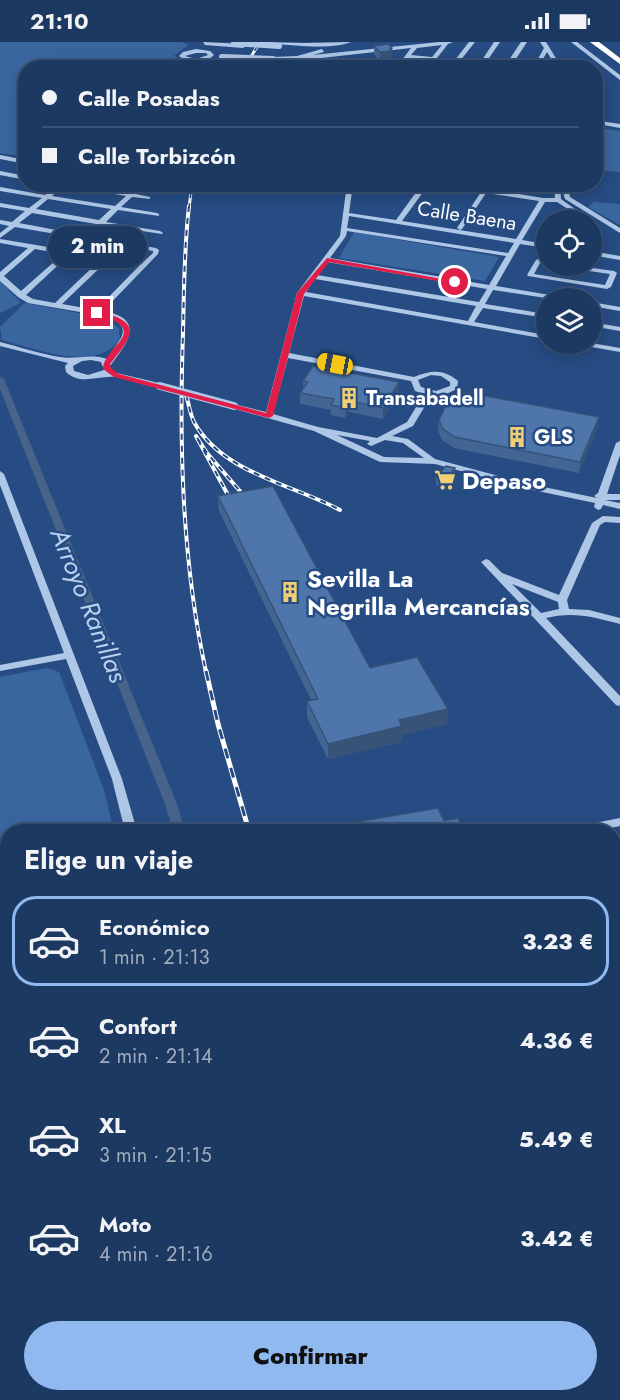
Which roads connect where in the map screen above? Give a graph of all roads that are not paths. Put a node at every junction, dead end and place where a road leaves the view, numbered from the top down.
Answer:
1 (231, 42) edge
2 (348, 42) edge
3 (448, 42) edge
4 (471, 42) edge
5 (497, 42) edge
6 (524, 42) edge
7 (574, 42) edge
8 (594, 42) edge
9 (605, 42) edge
10 (206, 43) edge
11 (341, 43) edge
12 (287, 44) edge
13 (268, 45) edge
14 (355, 45) dead end
15 (415, 45) junction
16 (546, 47) edge
17 (188, 52) junction
18 (328, 52) junction
19 (620, 53) edge
20 (317, 55) junction
21 (408, 56) junction
22 (210, 59) edge
23 (299, 59) joint
24 (433, 59) junction
25 (190, 60) edge
26 (319, 60) edge
27 (405, 60) edge
28 (441, 60) edge
29 (458, 60) edge
30 (484, 60) edge
31 (512, 60) edge
32 (555, 60) edge
33 (597, 60) edge
34 (620, 62) edge
35 (603, 65) edge
36 (620, 78) edge
37 (603, 123) edge
38 (620, 126) edge
39 (0, 158) edge
40 (14, 160) junction
41 (18, 161) edge
42 (0, 172) edge
43 (18, 176) edge
44 (0, 189) edge
45 (53, 192) edge
46 (114, 192) edge
47 (135, 192) edge
48 (349, 192) edge
49 (420, 192) edge
50 (484, 192) edge
51 (506, 192) edge
52 (558, 192) edge
53 (566, 192) edge
54 (132, 195) junction
55 (47, 197) junction
56 (148, 198) dead end
57 (543, 200) junction
58 (558, 200) junction
59 (0, 205) edge
60 (116, 209) junction
61 (30, 210) junction
62 (573, 210) edge
63 (347, 212) junction
64 (157, 215) dead end
65 (399, 220) junction
66 (0, 222) edge
67 (101, 223) junction
68 (14, 225) junction
69 (460, 228) junction
70 (602, 228) edge
71 (344, 229) junction
72 (620, 231) edge
73 (160, 233) dead end
74 (0, 236) edge
75 (86, 237) junction
76 (620, 238) edge
77 (519, 239) junction
78 (536, 242) edge
79 (3, 243) edge
80 (34, 246) junction
81 (68, 252) junction
82 (602, 253) edge
83 (510, 255) junction
84 (620, 255) edge
85 (105, 259) junction
86 (327, 260) junction
87 (536, 264) edge
88 (143, 265) junction
89 (602, 271) edge
90 (536, 276) edge
91 (536, 276) edge
92 (0, 277) edge
93 (314, 277) junction
94 (491, 288) junction
95 (300, 293) junction
96 (536, 295) edge
97 (21, 296) junction
98 (57, 305) junction
99 (481, 305) junction
100 (602, 306) edge
101 (620, 309) edge
102 (97, 313) junction
103 (536, 314) edge
104 (470, 323) junction
105 (602, 326) edge
106 (620, 329) edge
107 (536, 335) edge
108 (1, 345) edge
109 (122, 345) junction
110 (602, 347) edge
111 (620, 350) edge
112 (285, 355) junction
113 (90, 358) junction
114 (73, 364) junction
115 (105, 369) junction
116 (415, 379) junction
117 (428, 393) junction
118 (269, 416) junction
119 (410, 424) junction
120 (317, 429) junction
121 (379, 439) junction
122 (620, 443) edge
123 (411, 446) junction
124 (372, 455) junction
125 (400, 460) junction
126 (435, 461) junction
127 (0, 474) edge
128 (528, 486) junction
129 (2, 489) edge
130 (620, 497) edge
131 (600, 502) junction
132 (620, 506) edge
133 (620, 511) edge
134 (620, 520) edge
135 (486, 562) dead end
136 (500, 575) junction
137 (563, 605) junction
138 (539, 617) junction
139 (620, 621) edge
140 (69, 655) junction
141 (0, 668) edge
142 (620, 702) edge
143 (129, 824) edge

1 - 12 street, bridge
2 - 11 street
3 - 15 street
3 - 24 street
4 - 29 street
5 - 30 street
6 - 31 street
7 - 33 street
8 - 34 highway
9 - 19 highway
10 - 13 street, bridge
10 - 17 street
10 - 22 street
11 - 12 street
11 - 20 street
12 - 13 street
13 - 20 street
14 - 18 street
15 - 18 street
15 - 21 street
16 - 32 street
17 - 22 street
17 - 25 street
18 - 20 street
18 - 20 street
20 - 23 street
20 - 26 street
21 - 24 street
21 - 27 street
22 - 23 street, bridge
24 - 28 street
35 - 36 street
37 - 38 street
39 - 40 street
40 - 41 street
40 - 42 street
42 - 43 street
44 - 55 street
45 - 55 street
46 - 54 street
47 - 54 street
48 - 63 street
49 - 65 street
50 - 69 street
51 - 57 street
52 - 58 street
53 - 72 street
54 - 56 street
54 - 60 street
55 - 60 street
55 - 61 street
57 - 58 street
57 - 77 street
58 - 62 street
59 - 61 street
60 - 64 street
60 - 67 street
61 - 67 street
61 - 68 street
63 - 65 street, Calle Baena
63 - 71 street
65 - 69 street, Calle Baena
65 - 77 street, Calle Baena
66 - 68 street
67 - 73 street
67 - 75 street
68 - 74 street
68 - 75 street
69 - 77 street, Calle Baena
70 - 76 street
71 - 83 street
71 - 86 street
75 - 81 street
75 - 88 street
77 - 78 street, Calle Baena
77 - 83 street
79 - 80 street
80 - 81 street
80 - 92 street
81 - 85 street
81 - 97 street
82 - 84 street
83 - 94 street
85 - 88 street
85 - 98 street
86 - 93 street
86 - 94 street
87 - 91 street
88 - 102 street
89 - 90 street
92 - 97 street
93 - 95 street
93 - 99 street
94 - 96 street
94 - 99 street
95 - 104 street
95 - 112 street
97 - 98 street
98 - 102 street
99 - 103 street
99 - 104 street
100 - 101 street
102 - 109 street
104 - 107 street
105 - 106 street
108 - 114 street
109 - 113 street
109 - 115 street
110 - 111 street
112 - 116 street
112 - 118 street
113 - 114 street
113 - 115 street
114 - 115 street
115 - 118 street, bridge
116 - 117 street
116 - 117 street
117 - 119 street
118 - 120 street
119 - 121 street
119 - 123 street
120 - 121 street
120 - 124 street
121 - 123 street
121 - 124 street
122 - 131 street
123 - 125 street
123 - 126 street
124 - 125 street
125 - 126 street
126 - 128 street
127 - 129 street
128 - 131 street
128 - 131 street
129 - 140 street
130 - 131 street
131 - 132 street
131 - 133 street
134 - 137 street
135 - 136 street
136 - 137 street
136 - 138 street
137 - 138 street
137 - 139 street
138 - 142 street
140 - 141 street
140 - 143 street

